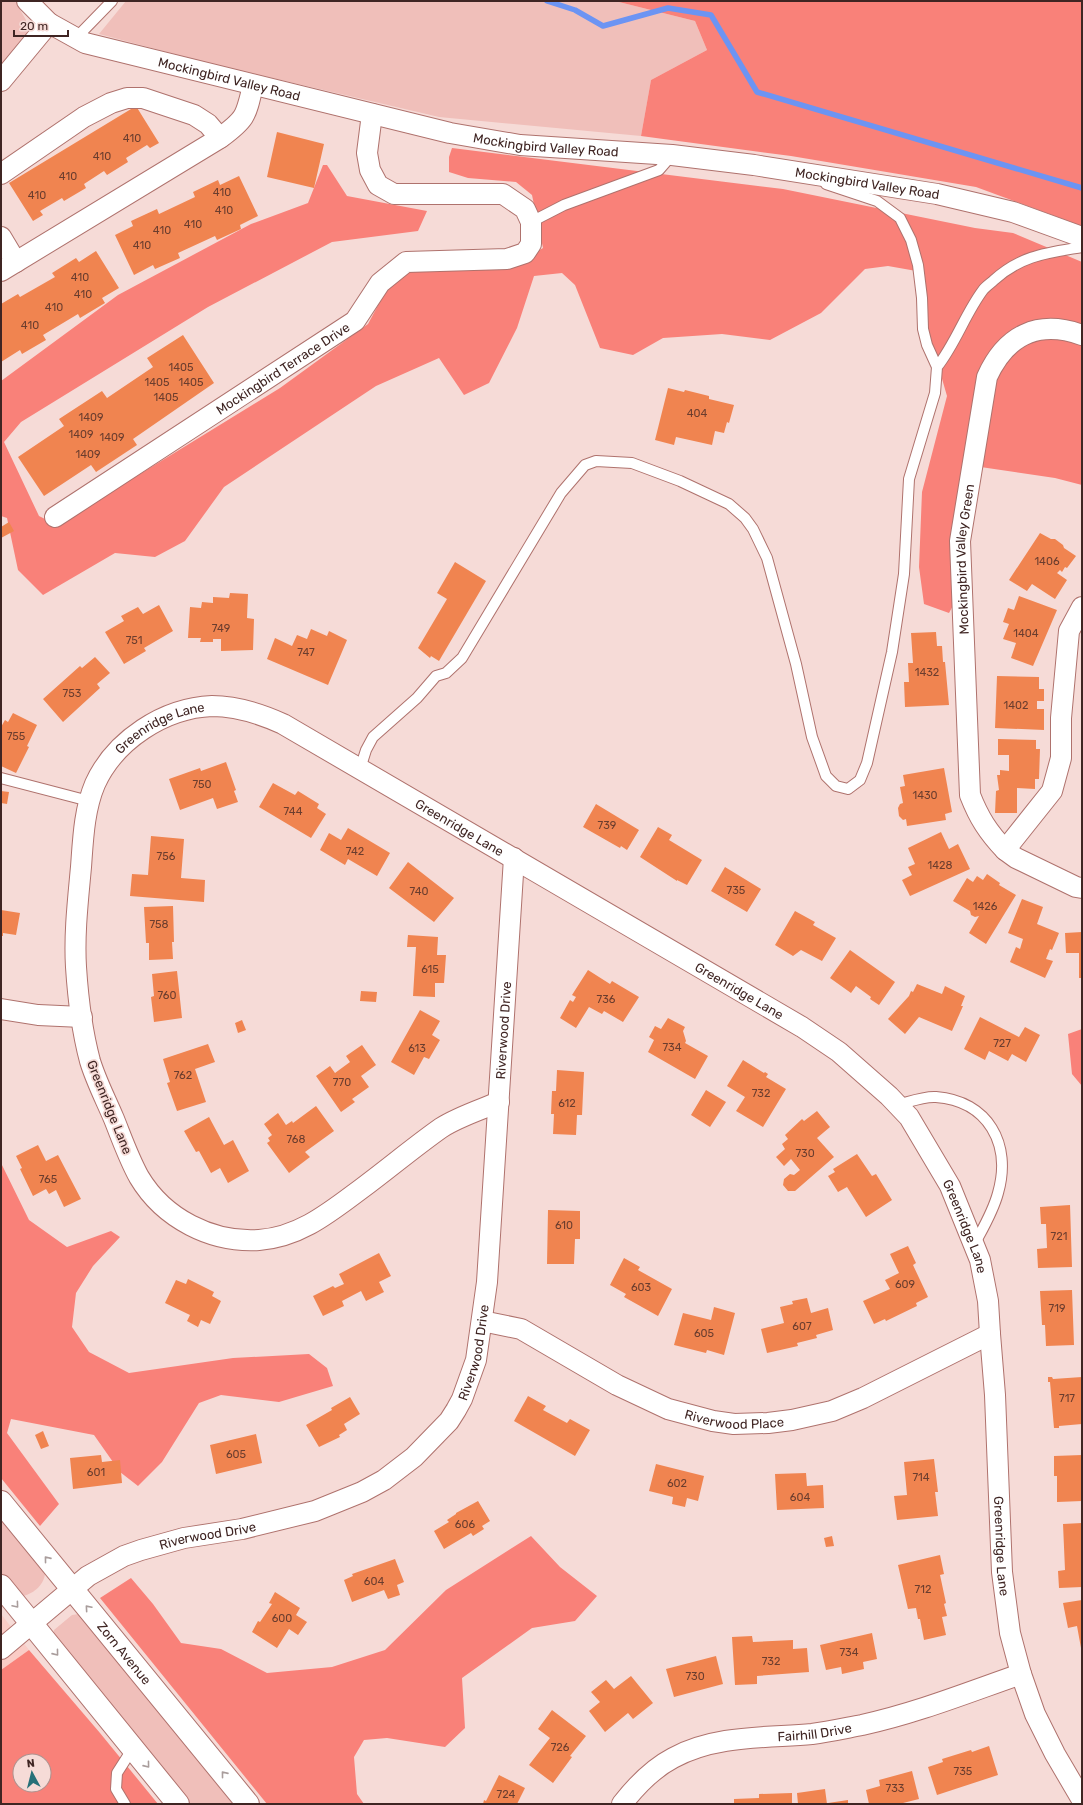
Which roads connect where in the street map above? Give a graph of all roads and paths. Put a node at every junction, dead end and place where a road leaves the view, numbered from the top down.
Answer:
1 (27, 1) edge
2 (112, 1) edge
3 (49, 23) junction
4 (76, 38) junction
5 (1, 81) edge
6 (253, 85) junction
7 (372, 114) junction
8 (220, 138) junction
9 (672, 155) junction
10 (793, 172) junction
11 (1, 174) edge
12 (531, 222) junction
13 (1, 237) edge
14 (1082, 237) edge
15 (1082, 247) edge
16 (8, 267) edge
17 (1082, 335) edge
18 (937, 367) junction
19 (55, 517) dead end
20 (1082, 607) edge
21 (360, 768) junction
22 (1, 778) edge
23 (89, 802) junction
24 (1005, 850) junction
25 (514, 858) junction
26 (1082, 888) edge
27 (1, 1009) edge
28 (82, 1017) junction
29 (499, 1102) junction
30 (897, 1105) junction
31 (974, 1245) junction
32 (482, 1321) junction
33 (990, 1334) junction
34 (1, 1502) edge
35 (1, 1586) edge
36 (72, 1589) junction
37 (32, 1623) junction
38 (1, 1649) edge
39 (1021, 1674) junction
40 (133, 1748) junction
41 (1082, 1800) edge
42 (125, 1804) edge
43 (178, 1804) edge
44 (248, 1804) edge
45 (622, 1804) edge

1 - 3 street, Mockingbird Valley Road
2 - 4 lane
3 - 4 street, Mockingbird Valley Road
3 - 5 street
4 - 6 street, Mockingbird Valley Road
6 - 7 street, Mockingbird Valley Road
6 - 8 street
7 - 9 street, Mockingbird Valley Road
7 - 12 street
8 - 11 street
8 - 16 street
9 - 10 street, Mockingbird Valley Road
9 - 12 lane
10 - 14 street, Mockingbird Valley Road
10 - 18 lane
12 - 19 street, Mockingbird Terrace Drive
13 - 16 street
15 - 18 lane
17 - 24 street, Mockingbird Valley Green
18 - 21 lane
20 - 24 street
21 - 23 street, Greenridge Lane
21 - 25 street, Greenridge Lane
22 - 23 lane
23 - 28 street, Greenridge Lane
24 - 26 street, Mockingbird Valley Green
25 - 29 street, Riverwood Drive
25 - 30 street, Greenridge Lane
27 - 28 street
28 - 29 street, Greenridge Lane
29 - 32 street, Riverwood Drive
30 - 31 street, Greenridge Lane
30 - 31 lane
31 - 33 street, Greenridge Lane
32 - 33 street, Riverwood Place
32 - 36 street, Riverwood Drive
33 - 39 street, Greenridge Lane
36 -> 34 main road, Zorn Avenue
35 -> 37 main road
36 - 37 street, Riverwood Drive
44 -> 36 main road, Zorn Avenue
37 - 38 street, Riverwood Drive
37 -> 40 main road
39 - 41 street, Greenridge Lane
39 - 45 street, Fairhill Drive
40 - 42 lane
40 -> 43 main road

